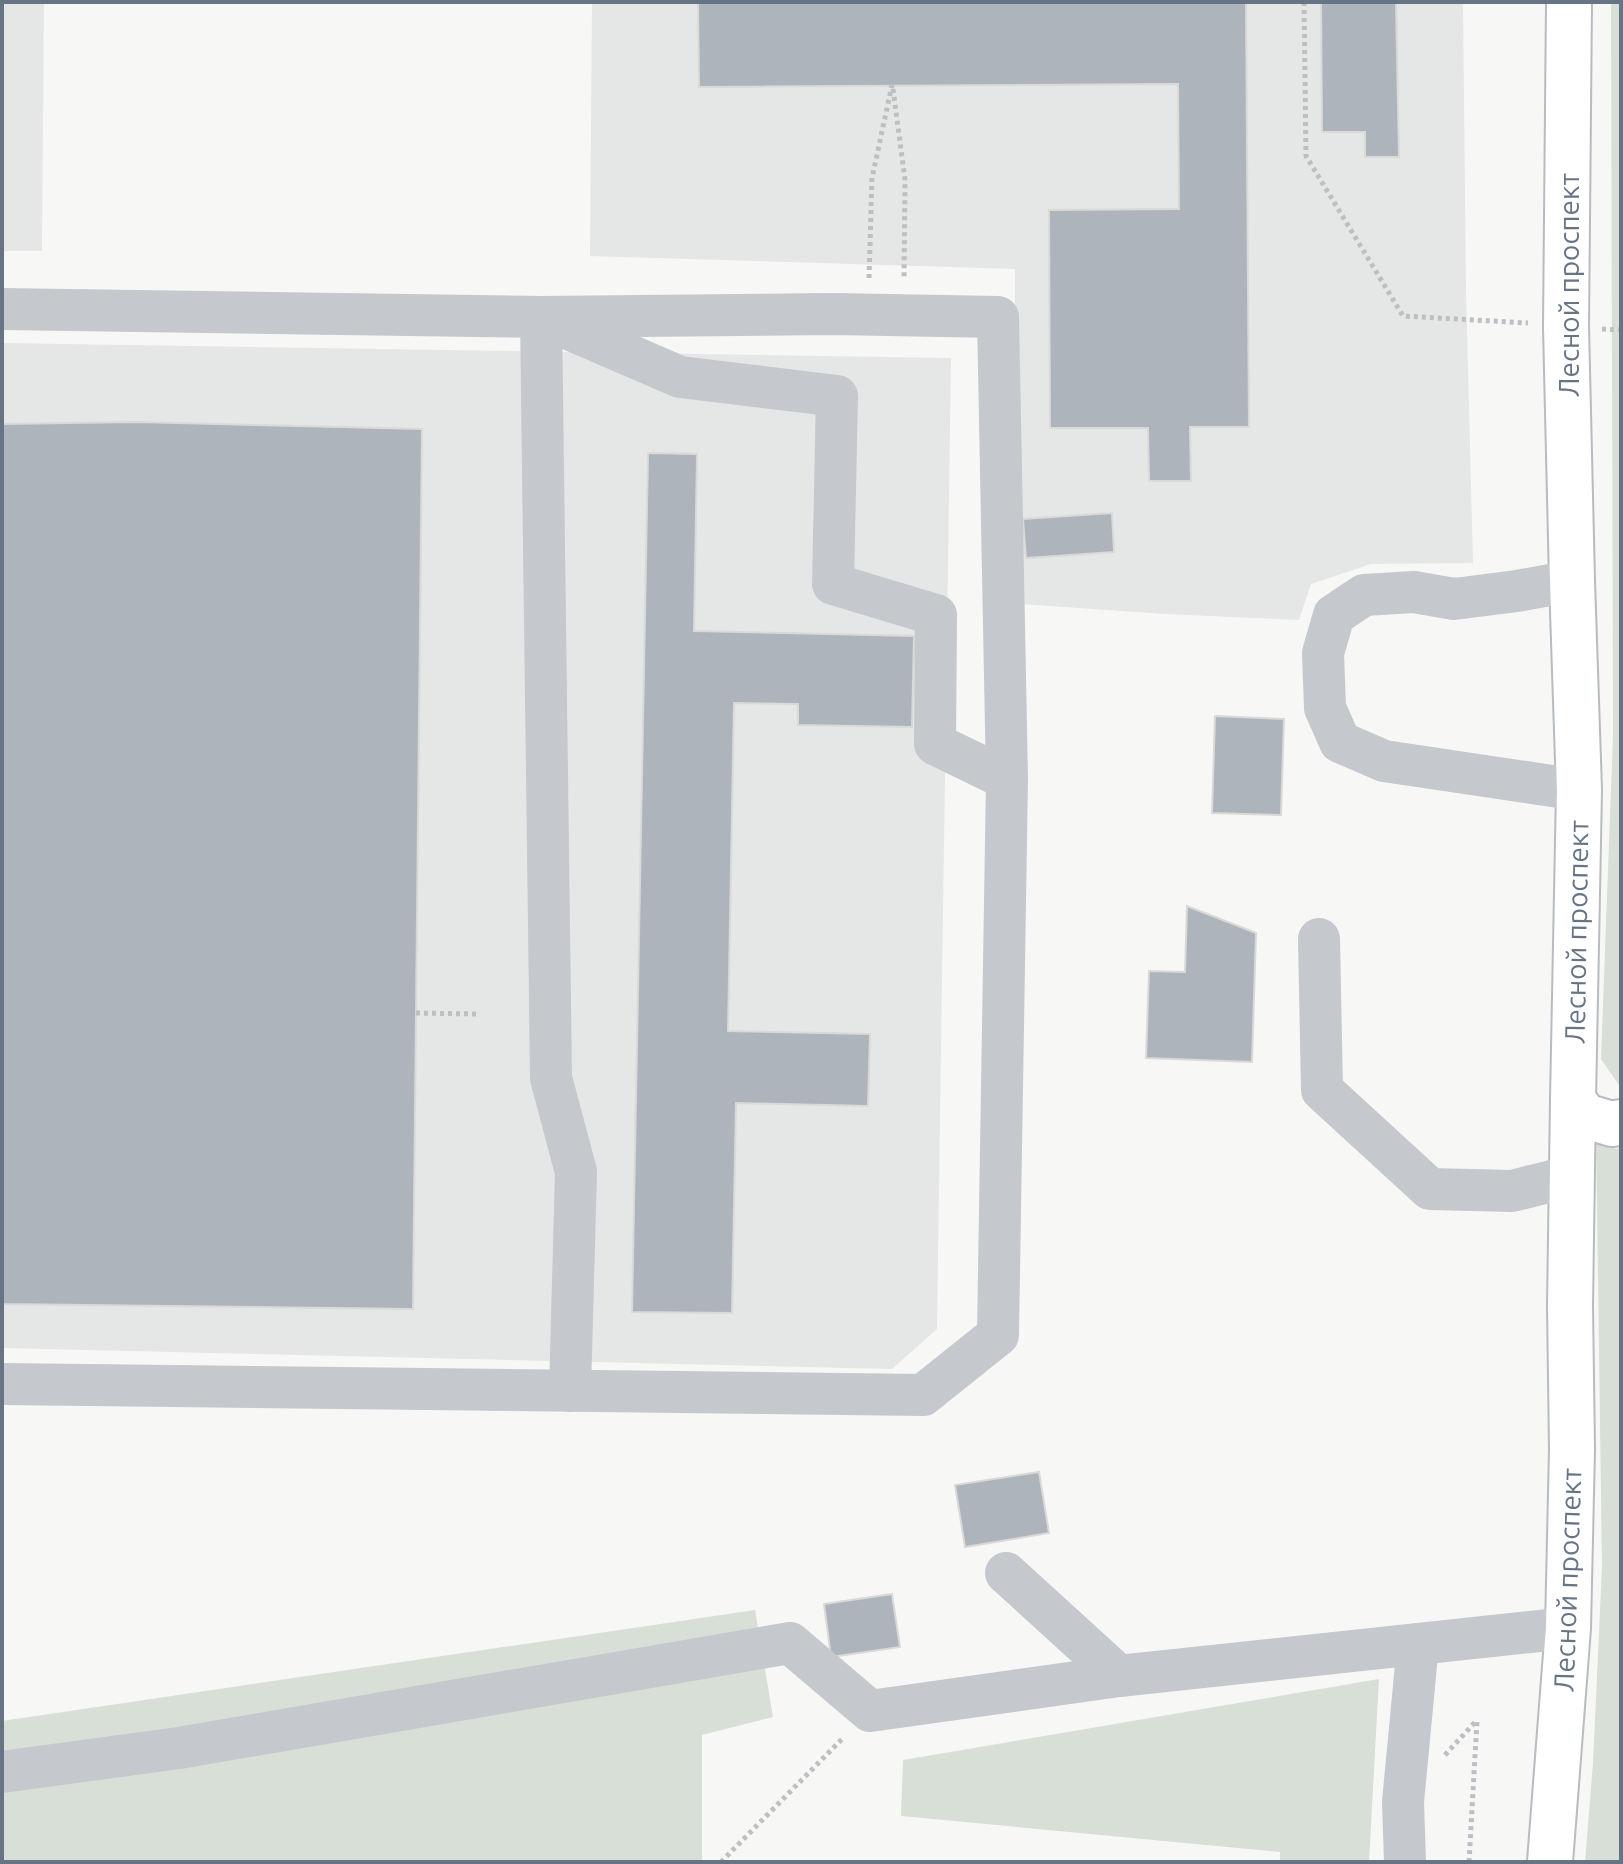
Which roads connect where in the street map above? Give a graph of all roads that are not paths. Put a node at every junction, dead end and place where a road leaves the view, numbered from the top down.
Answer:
1 (1569, 2) edge
2 (2, 309) edge
3 (541, 317) junction
4 (1572, 581) junction
5 (1007, 779) junction
6 (1579, 790) junction
7 (1319, 939) dead end
8 (1573, 1100) junction
9 (1621, 1122) edge
10 (1572, 1176) junction
11 (2, 1384) edge
12 (570, 1391) junction
13 (1006, 1573) dead end
14 (1568, 1628) junction
15 (1418, 1644) junction
16 (1119, 1676) junction
17 (2, 1772) edge
18 (1405, 1862) edge
19 (1550, 1862) edge

1 - 4 main road, Лесной проспект
2 - 3 lane
3 - 5 lane
3 - 5 lane
3 - 12 lane
4 - 6 main road, Лесной проспект
4 - 6 lane
5 - 12 lane
6 - 8 main road, Лесной проспект
7 - 10 lane
8 - 9 main road
8 - 10 main road, Лесной проспект
10 - 14 main road, Лесной проспект
11 - 12 lane
13 - 16 lane
14 - 15 lane
14 - 19 main road, Лесной проспект
15 - 16 lane
15 - 18 lane
16 - 17 lane

